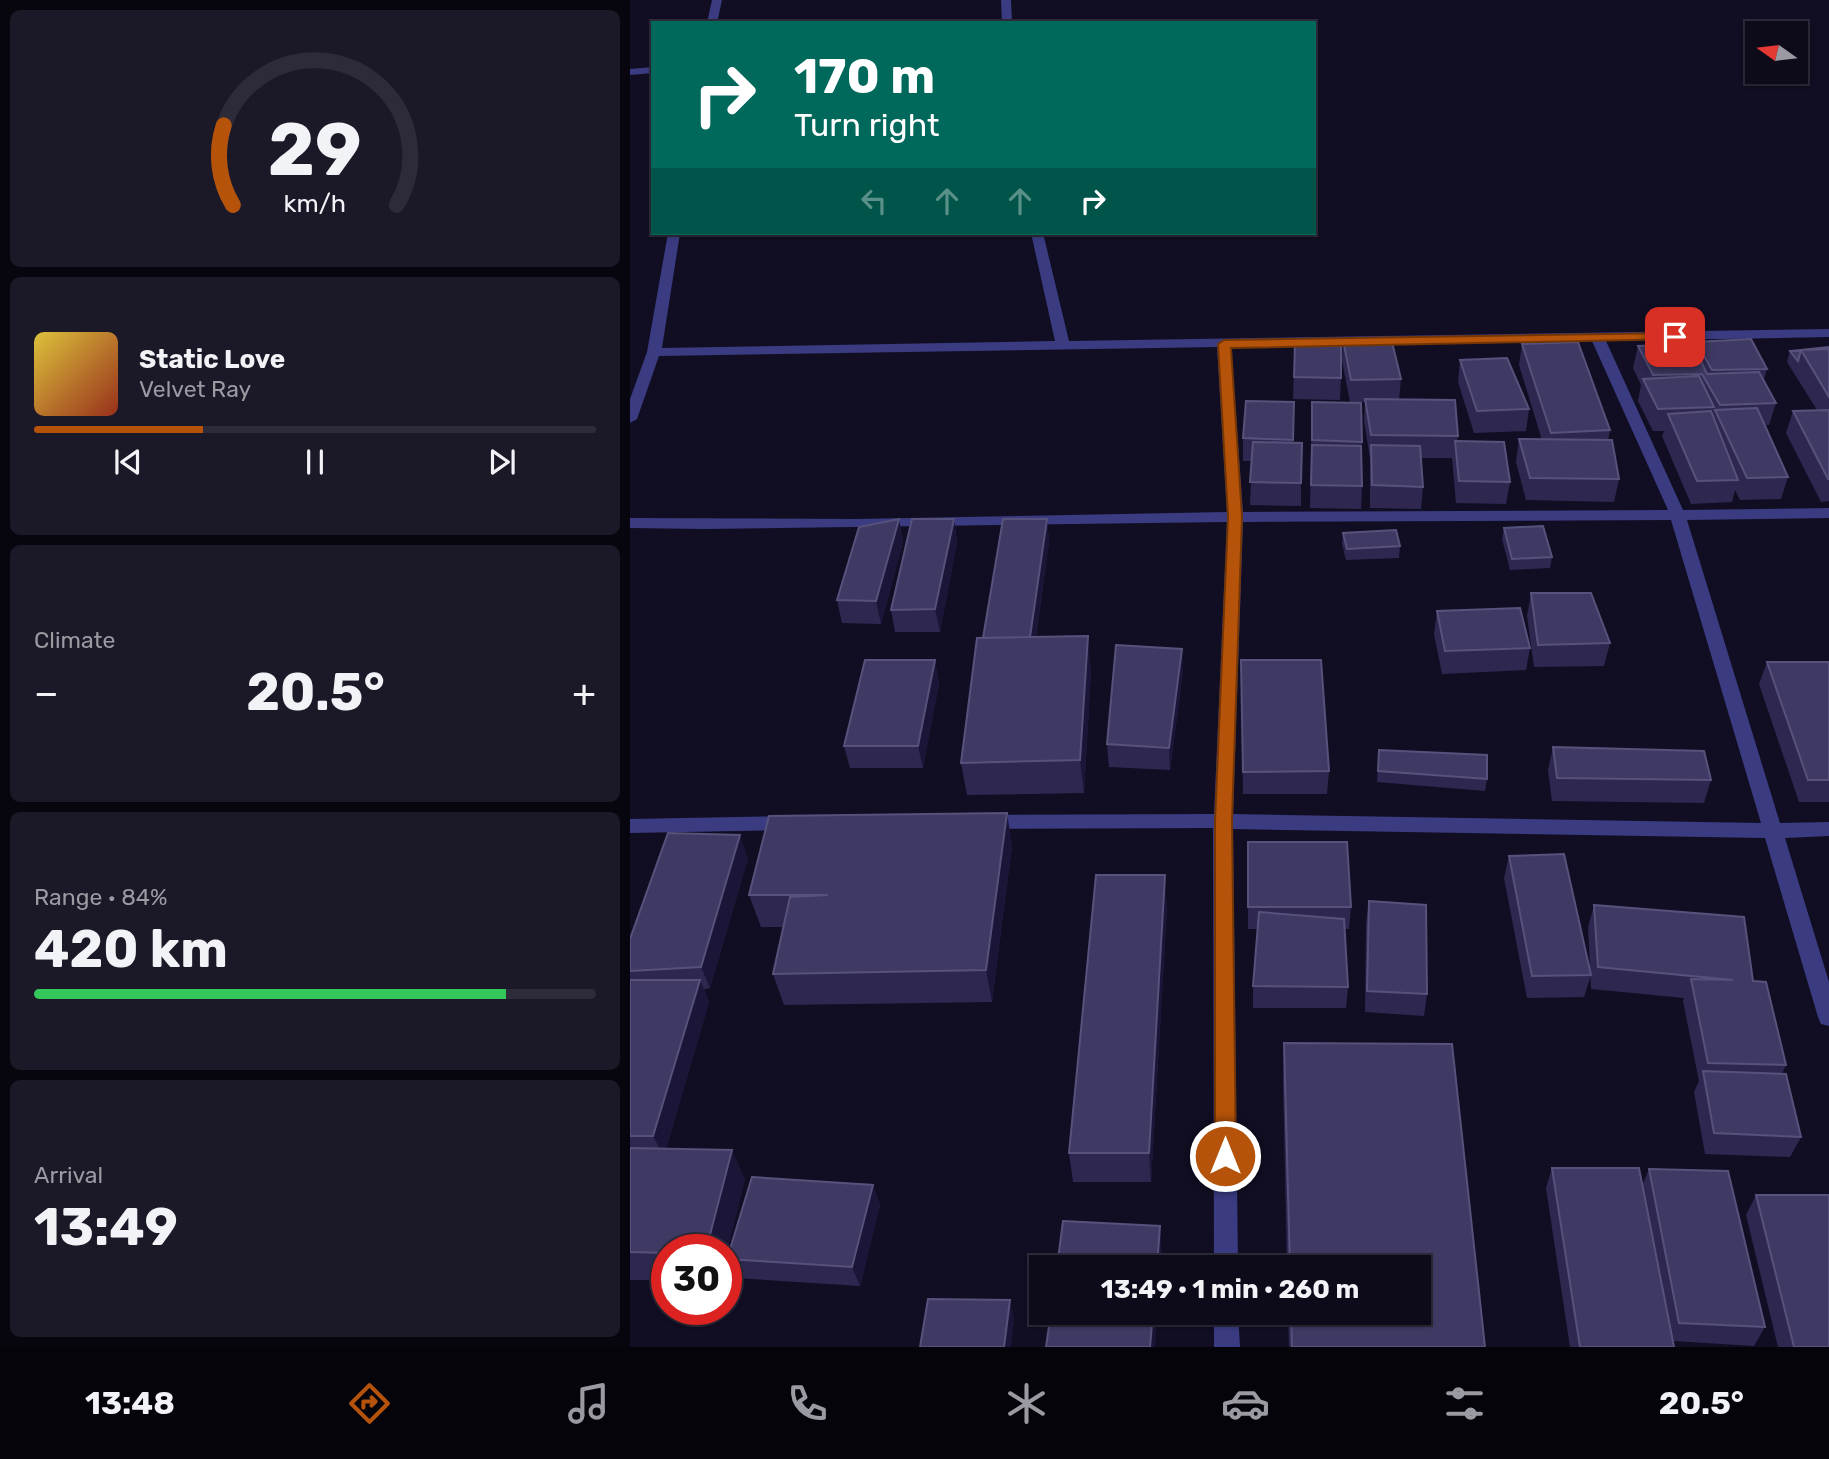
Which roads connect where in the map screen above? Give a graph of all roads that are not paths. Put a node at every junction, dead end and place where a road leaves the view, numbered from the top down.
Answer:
1 (717, 0) edge
2 (1006, 0) edge
3 (712, 21) edge
4 (1007, 21) edge
5 (651, 70) edge
6 (630, 72) edge
7 (674, 235) edge
8 (1037, 235) edge
9 (1829, 333) edge
10 (1598, 338) junction
11 (1224, 344) junction
12 (1063, 347) junction
13 (654, 352) junction
14 (630, 419) edge
15 (1829, 513) edge
16 (1678, 516) junction
17 (1235, 517) junction
18 (630, 523) edge
19 (1223, 821) junction
20 (965, 822) edge
21 (816, 823) edge
22 (630, 826) edge
23 (1829, 829) edge
24 (1771, 831) junction
25 (1829, 1017) edge
26 (1226, 1255) edge
27 (1226, 1325) edge
28 (1227, 1347) edge

1 - 3 street
2 - 4 street
5 - 6 street
7 - 13 street
8 - 12 street
9 - 10 street
10 - 11 street
10 - 16 street
11 - 12 street
11 - 17 street
12 - 13 street
13 - 14 street
15 - 16 street
16 - 17 street
16 - 24 street
17 - 18 street
17 - 19 street
19 - 20 street
19 - 24 street
19 - 26 street
21 - 22 street
23 - 24 street
24 - 25 street
27 - 28 street

